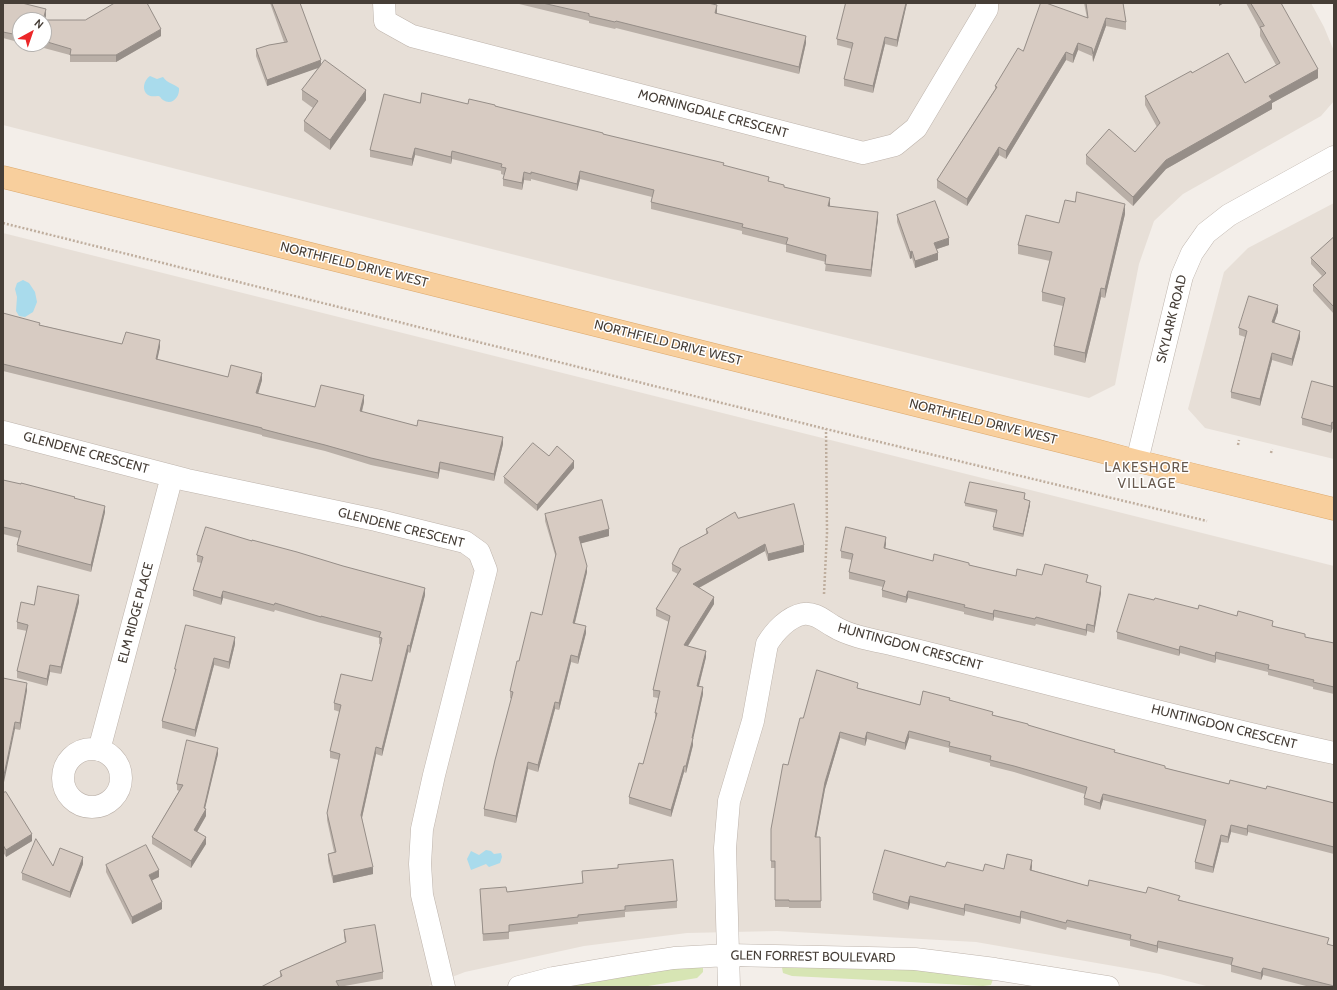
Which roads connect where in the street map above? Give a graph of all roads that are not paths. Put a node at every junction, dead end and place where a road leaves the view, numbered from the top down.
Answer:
1 (384, 3) edge
2 (987, 3) edge
3 (1334, 157) edge
4 (3, 177) edge
5 (3, 432) edge
6 (1137, 461) junction
7 (172, 476) junction
8 (1334, 509) edge
9 (99, 750) dead end
10 (1334, 753) edge
11 (728, 955) junction
12 (1019, 980) edge
13 (444, 987) edge
14 (519, 987) edge
15 (729, 987) edge
16 (1108, 987) edge

1 - 2 street, MORNINGDALE CRESCENT
3 - 6 street, SKYLARK ROAD
4 - 6 main road, NORTHFIELD DRIVE WEST
5 - 7 street, GLENDENE CRESCENT
6 - 8 main road, NORTHFIELD DRIVE WEST
7 - 9 street, ELM RIDGE PLACE
7 - 13 street, GLENDENE CRESCENT
10 - 11 street, HUNTINGDON CRESCENT
11 - 12 street, GLEN FORREST BOULEVARD
11 - 14 street, GLEN FORREST BOULEVARD
11 - 15 street
12 - 16 street, GLEN FORREST BOULEVARD

